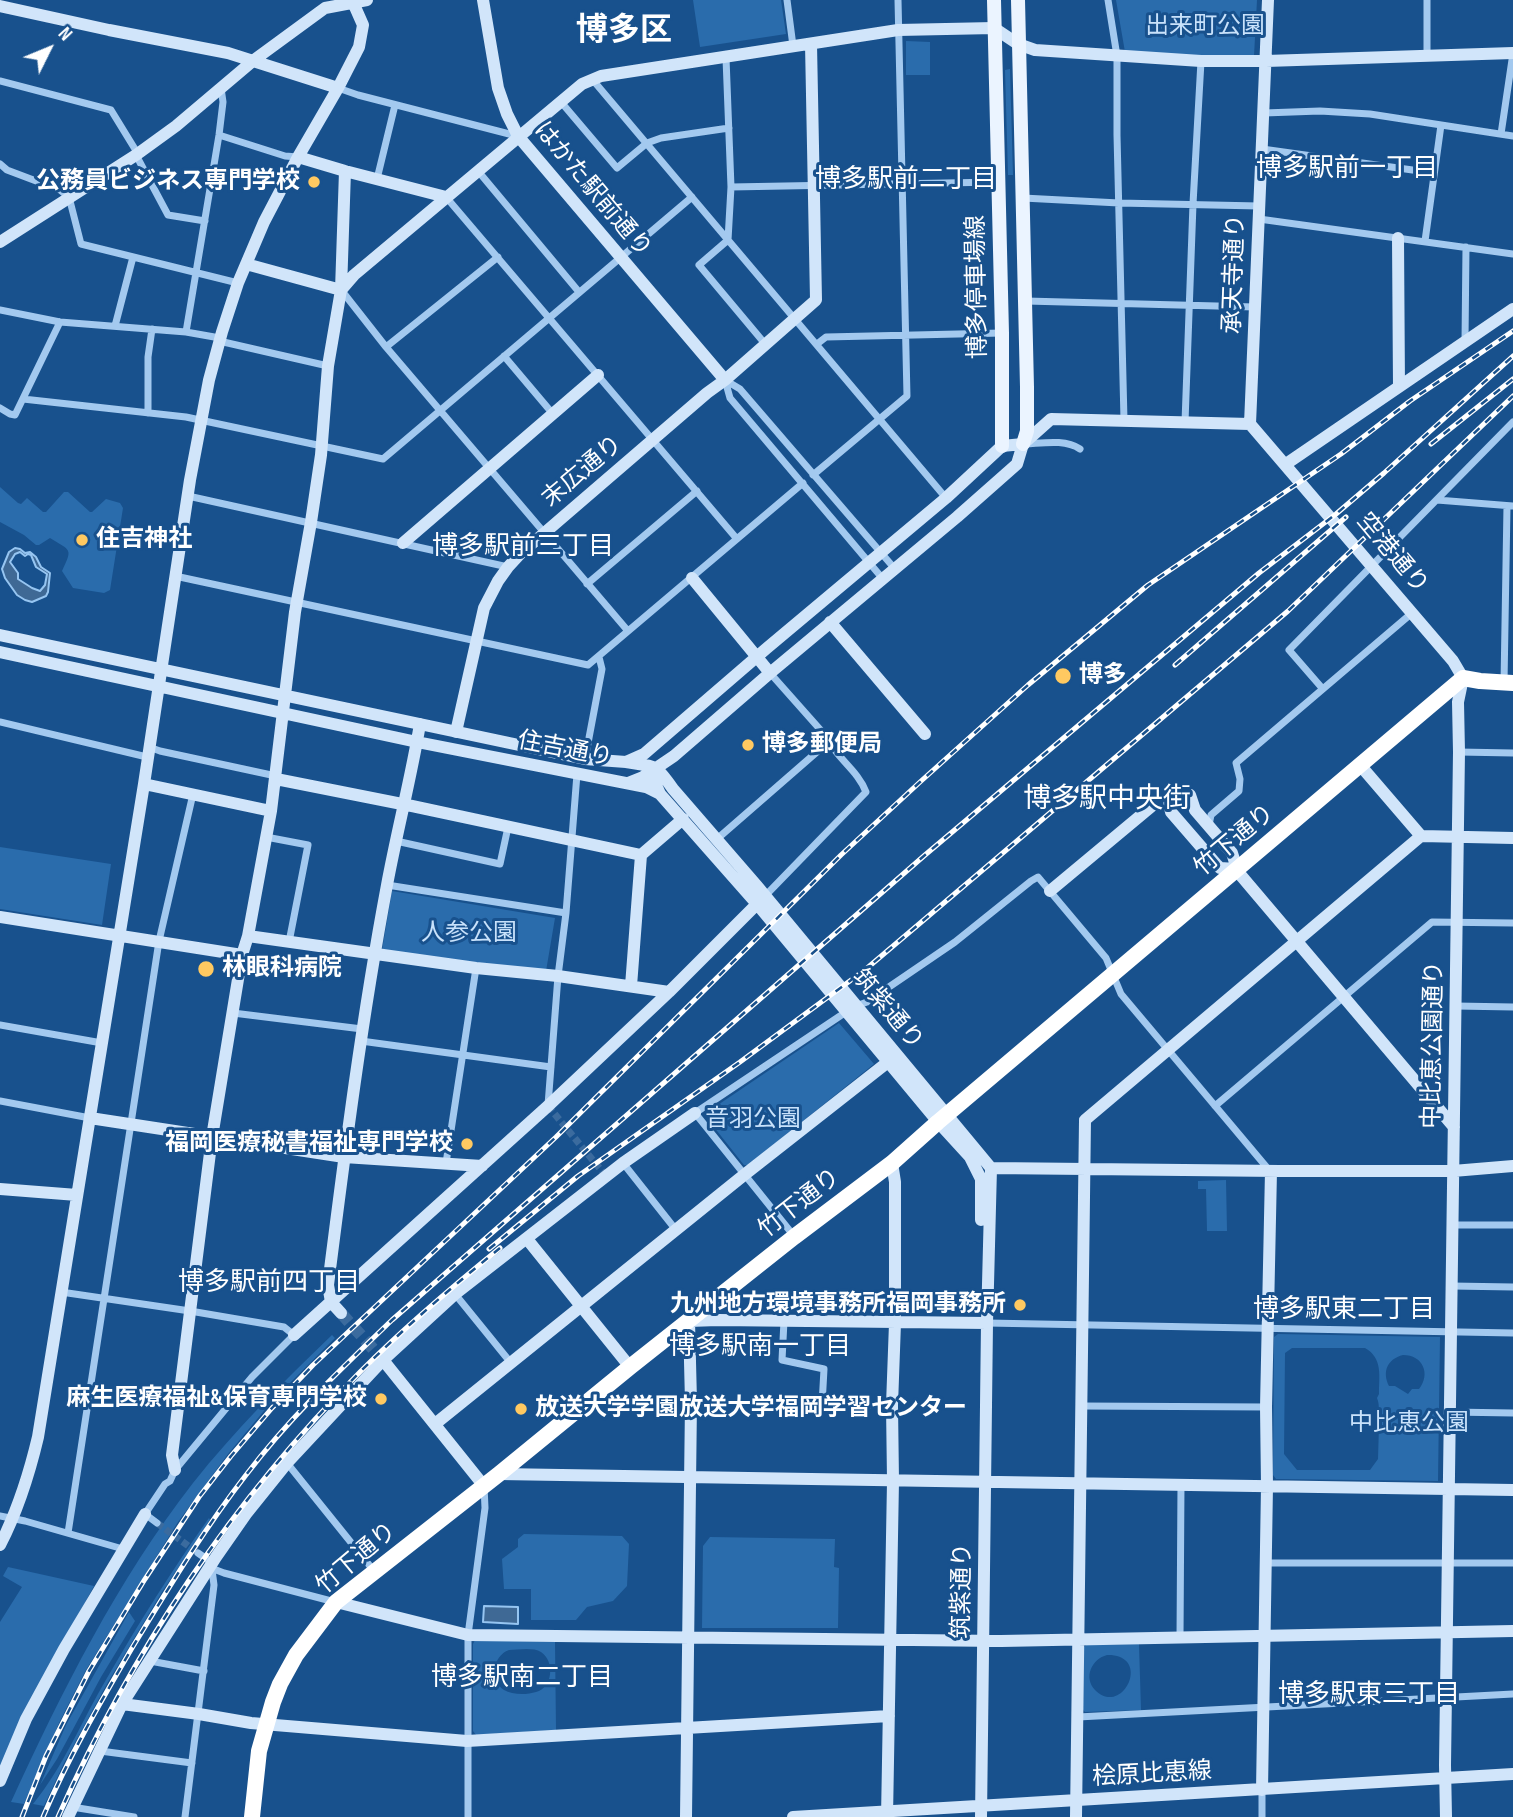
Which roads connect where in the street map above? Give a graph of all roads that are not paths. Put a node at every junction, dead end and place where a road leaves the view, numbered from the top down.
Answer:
1 (483, 0) edge
2 (787, 0) edge
3 (898, 0) edge
4 (995, 0) edge
5 (1018, 0) edge
6 (1108, 0) edge
7 (1269, 0) edge
8 (1427, 0) edge
9 (357, 1) edge
10 (0, 6) edge
11 (994, 29) junction
12 (898, 30) junction
13 (811, 44) junction
14 (1018, 44) junction
15 (793, 46) junction
16 (1513, 53) edge
17 (1427, 55) junction
18 (1117, 56) junction
19 (726, 58) junction
20 (254, 60) junction
21 (1201, 61) junction
22 (1266, 61) junction
23 (592, 79) junction
24 (0, 81) edge
25 (220, 87) junction
26 (338, 88) junction
27 (561, 102) junction
28 (395, 105) junction
29 (1264, 113) junction
30 (1441, 125) junction
31 (729, 128) junction
32 (1501, 134) junction
33 (219, 135) junction
34 (518, 136) junction
35 (1513, 136) edge
36 (647, 143) junction
37 (1262, 149) junction
38 (137, 154) junction
39 (298, 157) junction
40 (0, 163) edge
41 (345, 171) junction
42 (478, 171) junction
43 (1434, 173) junction
44 (377, 179) junction
45 (998, 182) junction
46 (902, 183) junction
47 (814, 184) junction
48 (731, 187) junction
49 (69, 197) junction
50 (446, 197) junction
51 (692, 197) junction
52 (1022, 198) junction
53 (1119, 203) junction
54 (1193, 204) junction
55 (1259, 212) junction
56 (205, 221) junction
57 (1398, 238) junction
58 (728, 240) junction
59 (1425, 241) junction
60 (0, 242) edge
61 (1466, 247) junction
62 (1513, 254) edge
63 (133, 257) junction
64 (498, 257) junction
65 (620, 258) junction
66 (246, 264) junction
67 (196, 271) junction
68 (238, 283) junction
69 (341, 290) junction
70 (579, 292) junction
71 (1025, 301) junction
72 (1122, 303) junction
73 (1189, 305) junction
74 (1255, 307) junction
75 (1513, 309) edge
76 (0, 310) edge
77 (549, 317) junction
78 (796, 319) junction
79 (60, 322) junction
80 (115, 326) junction
81 (152, 329) junction
82 (186, 332) junction
83 (1002, 333) junction
84 (905, 335) junction
85 (219, 340) junction
86 (1465, 342) junction
87 (817, 344) junction
88 (766, 345) junction
89 (386, 347) junction
90 (504, 356) junction
91 (328, 366) junction
92 (598, 375) junction
93 (725, 380) junction
94 (1399, 387) junction
95 (23, 399) junction
96 (0, 408) edge
97 (440, 410) junction
98 (148, 413) junction
99 (553, 414) junction
100 (880, 419) junction
101 (201, 420) junction
102 (1124, 420) junction
103 (1185, 422) junction
104 (1513, 422) edge
105 (1250, 424) junction
106 (654, 440) junction
107 (1023, 444) junction
108 (322, 446) junction
109 (1002, 446) junction
110 (1080, 449) dead end
111 (1286, 464) junction
112 (489, 468) junction
113 (813, 475) junction
114 (803, 484) junction
115 (697, 491) junction
116 (188, 495) junction
117 (946, 498) junction
118 (1437, 500) junction
119 (1510, 506) edge
120 (312, 522) junction
121 (544, 532) junction
122 (737, 539) junction
123 (402, 543) junction
124 (881, 553) junction
125 (870, 563) junction
126 (1372, 566) junction
127 (508, 567) junction
128 (895, 569) junction
129 (175, 576) junction
130 (692, 578) junction
131 (883, 579) junction
132 (587, 584) junction
133 (297, 603) junction
134 (1412, 613) junction
135 (830, 622) junction
136 (628, 631) junction
137 (475, 641) junction
138 (1, 642) edge
139 (599, 657) junction
140 (757, 657) junction
141 (161, 669) junction
142 (770, 673) junction
143 (1463, 678) junction
144 (1509, 683) edge
145 (158, 686) junction
146 (1322, 688) junction
147 (285, 695) junction
148 (283, 713) junction
149 (0, 722) edge
150 (420, 724) junction
151 (456, 732) junction
152 (925, 734) dead end
153 (658, 741) junction
154 (417, 742) junction
155 (830, 747) junction
156 (148, 752) junction
157 (1459, 752) junction
158 (1513, 753) edge
159 (674, 756) junction
160 (585, 759) junction
161 (626, 762) junction
162 (1360, 765) junction
163 (652, 768) junction
164 (577, 774) junction
165 (276, 778) junction
166 (628, 783) junction
167 (144, 784) junction
168 (670, 784) junction
169 (193, 794) junction
170 (660, 794) junction
171 (404, 804) junction
172 (1152, 806) dead end
173 (271, 811) junction
174 (683, 819) junction
175 (1209, 826) junction
176 (508, 827) junction
177 (1421, 836) junction
178 (1457, 836) junction
179 (265, 837) junction
180 (1513, 838) edge
181 (572, 839) junction
182 (717, 839) junction
183 (396, 841) junction
184 (641, 856) junction
185 (1236, 869) junction
186 (387, 885) junction
187 (1051, 891) junction
188 (761, 900) junction
189 (566, 914) junction
190 (0, 917) edge
191 (1456, 922) junction
192 (1513, 923) edge
193 (119, 935) junction
194 (248, 936) junction
195 (159, 941) junction
196 (1298, 941) junction
197 (289, 942) junction
198 (376, 954) junction
199 (242, 955) junction
200 (476, 968) junction
201 (1112, 974) junction
202 (558, 976) junction
203 (631, 986) junction
204 (669, 992) junction
205 (1344, 996) junction
206 (1456, 1006) junction
207 (1513, 1007) edge
208 (852, 1009) junction
209 (233, 1013) junction
210 (0, 1026) edge
211 (362, 1035) junction
212 (102, 1043) junction
213 (1168, 1050) junction
214 (463, 1055) junction
215 (888, 1062) junction
216 (551, 1067) junction
217 (0, 1101) edge
218 (548, 1106) junction
219 (1215, 1106) junction
220 (695, 1114) junction
221 (90, 1118) junction
222 (942, 1118) junction
223 (131, 1124) junction
224 (1454, 1127) junction
225 (212, 1137) junction
226 (344, 1157) junction
227 (446, 1163) junction
228 (892, 1163) junction
229 (623, 1164) junction
230 (482, 1166) junction
231 (1513, 1166) edge
232 (991, 1168) junction
233 (1085, 1169) junction
234 (1270, 1171) junction
235 (1453, 1171) junction
236 (744, 1175) junction
237 (0, 1189) edge
238 (77, 1195) junction
239 (1453, 1225) junction
240 (1513, 1226) edge
241 (676, 1230) junction
242 (794, 1237) junction
243 (527, 1239) junction
244 (1452, 1286) junction
245 (1513, 1287) edge
246 (61, 1292) junction
247 (455, 1293) junction
248 (103, 1298) junction
249 (331, 1302) junction
250 (581, 1306) junction
251 (190, 1311) junction
252 (341, 1313) tunnel mouth
253 (689, 1321) junction
254 (783, 1321) junction
255 (895, 1323) junction
256 (987, 1323) junction
257 (1083, 1326) junction
258 (1269, 1328) junction
259 (1452, 1331) junction
260 (1513, 1333) edge
261 (295, 1335) junction
262 (383, 1360) junction
263 (511, 1363) junction
264 (631, 1367) junction
265 (691, 1402) junction
266 (822, 1405) junction
267 (892, 1405) junction
268 (1082, 1406) junction
269 (1266, 1407) junction
270 (1451, 1412) junction
271 (1513, 1413) edge
272 (435, 1424) junction
273 (287, 1463) junction
274 (175, 1470) junction
275 (499, 1474) junction
276 (689, 1479) junction
277 (893, 1481) junction
278 (986, 1482) junction
279 (1081, 1483) junction
280 (1181, 1484) junction
281 (484, 1486) junction
282 (1267, 1486) junction
283 (1450, 1489) junction
284 (1513, 1490) edge
285 (145, 1514) junction
286 (6, 1518) edge
287 (157, 1522) tunnel mouth
288 (68, 1533) junction
289 (0, 1545) edge
290 (123, 1549) junction
291 (198, 1553) tunnel mouth
292 (1265, 1563) junction
293 (1513, 1563) edge
294 (1448, 1564) junction
295 (211, 1568) junction
296 (374, 1571) junction
297 (336, 1602) junction
298 (1513, 1631) edge
299 (1447, 1632) junction
300 (468, 1635) junction
301 (1265, 1636) junction
302 (1180, 1637) junction
303 (688, 1638) junction
304 (1079, 1639) junction
305 (890, 1641) junction
306 (983, 1641) junction
307 (150, 1661) junction
308 (204, 1671) junction
309 (1513, 1694) edge
310 (1447, 1697) junction
311 (122, 1704) junction
312 (1264, 1708) junction
313 (199, 1714) junction
314 (889, 1716) junction
315 (1078, 1717) junction
316 (266, 1724) junction
317 (687, 1727) junction
318 (467, 1741) junction
319 (100, 1751) junction
320 (192, 1763) junction
321 (1513, 1774) edge
322 (1446, 1778) junction
323 (0, 1781) edge
324 (1262, 1790) junction
325 (1076, 1801) junction
326 (70, 1812) edge
327 (981, 1812) edge
328 (887, 1814) edge
329 (134, 1817) edge
330 (185, 1817) edge
331 (252, 1817) edge
332 (468, 1817) edge
333 (686, 1817) edge
334 (793, 1817) edge
335 (1076, 1817) edge
336 (1262, 1817) edge
337 (1447, 1817) edge

1 - 34 street, はかた駅前通り
2 - 15 street
3 - 12 street
4 - 11 main road, 博多停車場線
5 - 14 main road, 博多停車場線
6 - 18 street
7 - 22 street, 承天寺通り
8 - 17 street
9 - 20 street
9 - 26 street
10 - 20 street
11 - 12 street
11 - 14 street
11 - 45 main road, 博多停車場線
12 - 13 street
12 - 46 street
13 - 15 street
13 - 47 street, 末広通り
14 - 18 street
14 - 52 main road, 博多停車場線
15 - 19 street
16 - 17 street
16 - 32 street
17 - 22 street
18 - 21 street
18 - 53 street
19 - 23 street
19 - 31 street
20 - 25 street
20 - 26 street
21 - 22 street
21 - 54 street
22 - 29 street, 承天寺通り
23 - 27 street
23 - 36 street
24 - 38 street
25 - 33 street
25 - 38 street
26 - 28 street
26 - 39 street
27 - 34 street
27 - 36 street
28 - 34 street
28 - 44 street
29 - 30 street
29 - 37 street, 承天寺通り
30 - 32 street
30 - 43 street
31 - 36 street
31 - 48 street
32 - 35 street
33 - 39 street
33 - 56 street
34 - 42 street
34 - 65 street, はかた駅前通り
36 - 51 street
37 - 43 street
37 - 55 street, 承天寺通り
38 - 49 street
38 - 56 street
39 - 41 street
39 - 66 street
40 - 49 street
41 - 44 street
41 - 69 street
42 - 50 street
42 - 70 street
43 - 59 street
44 - 50 street
45 - 46 street
45 - 83 main road, 博多停車場線
46 - 47 street
46 - 84 street
47 - 48 street
47 - 78 street, 末広通り
48 - 58 street
49 - 60 street
49 - 63 street
50 - 64 street
50 - 69 street
51 - 58 street
51 - 65 street
52 - 53 street
52 - 71 main road, 博多停車場線
53 - 54 street
53 - 72 street
54 - 55 street
54 - 73 street
55 - 57 street
55 - 74 street, 承天寺通り
56 - 67 street
57 - 59 street
57 - 94 street
58 - 78 street
58 - 88 street
59 - 61 street
61 - 62 street
61 - 86 street
63 - 67 street
63 - 80 street
64 - 77 street
64 - 89 street
65 - 70 street
65 - 93 street, はかた駅前通り
66 - 68 street
66 - 69 street
67 - 68 street
67 - 82 street
68 - 85 street
69 - 89 street
69 - 91 street
70 - 77 street
71 - 72 street
71 - 107 main road, 博多停車場線
72 - 73 street
72 - 102 street
73 - 74 street
73 - 103 street
74 - 105 street, 承天寺通り
75 - 86 street
76 - 79 street
77 - 90 street
77 - 92 street
78 - 87 street
78 - 88 street, 末広通り
79 - 80 street
79 - 95 street
80 - 81 street
81 - 82 street
81 - 98 street
82 - 85 street
83 - 84 street
83 - 109 main road, 博多停車場線
84 - 87 street
84 - 100 street
85 - 91 street
85 - 101 street
86 - 94 street
87 - 100 street
88 - 93 street, 末広通り
89 - 97 street
90 - 97 street
90 - 99 street
91 - 108 street
92 - 99 street
92 - 106 street
93 - 106 street, 末広通り
93 - 113 street, はかた駅前通り
93 - 114 street, はかた駅前通り
94 - 111 street
95 - 96 street
95 - 98 street
97 - 108 street
97 - 112 street
98 - 101 street
99 - 112 street
100 - 113 street
100 - 117 street
101 - 108 street
101 - 116 street
102 - 103 street
102 - 107 street
103 - 105 street
104 - 118 street
105 - 111 street, 空港通り
106 - 115 street
106 - 121 street, 末広通り
107 - 109 street
107 - 110 street
107 - 128 street, 住吉通り
108 - 120 street
109 - 117 street, 住吉通り
111 - 126 street, 空港通り
112 - 121 street
112 - 123 street
113 - 124 street, はかた駅前通り
114 - 122 street
114 - 125 street, はかた駅前通り
115 - 122 street
115 - 132 street
116 - 120 street
116 - 129 street
117 - 124 street, 住吉通り
118 - 119 street
118 - 126 street
119 - 144 street
120 - 123 street
120 - 133 street
121 - 127 street, 末広通り
121 - 132 street
122 - 130 street
123 - 127 street
124 - 125 street, 住吉通り
124 - 128 street, はかた駅前通り
125 - 131 street, はかた駅前通り
125 - 140 street, 住吉通り
126 - 134 street, 空港通り
126 - 146 street
127 - 137 street, 末広通り
128 - 131 street, 住吉通り
129 - 133 street
129 - 141 street
130 - 136 street
130 - 140 street
131 - 135 street, 住吉通り
132 - 136 street
133 - 137 street
133 - 147 street
134 - 143 street, 空港通り
134 - 146 street
135 - 142 street, 住吉通り
135 - 152 street
136 - 139 street
137 - 139 street
137 - 151 street, 末広通り
138 - 141 street, 住吉通り
138 - 145 street, 住吉通り
139 - 160 street
140 - 142 street
140 - 153 street, 住吉通り
141 - 145 street
141 - 147 street, 住吉通り
142 - 155 street
142 - 159 street, 住吉通り
143 - 144 highway
143 - 157 street, 中比恵公園通り
143 - 162 highway, 竹下通り
145 - 148 street, 住吉通り
145 - 156 street
146 - 175 street
147 - 148 street
147 - 150 street, 住吉通り
148 - 154 street, 住吉通り
148 - 165 street
149 - 156 street
150 - 151 street, 住吉通り
150 - 154 street
151 - 160 street, 住吉通り
153 - 161 street, 住吉通り
153 - 163 street
154 - 164 street, 住吉通り
154 - 171 street
155 - 182 street
155 - 188 street
156 - 165 street
156 - 167 street
157 - 158 street
157 - 178 street, 中比恵公園通り
159 - 163 street, 住吉通り
159 - 168 street
160 - 161 street, 住吉通り
161 - 163 street
162 - 177 street
162 - 185 highway, 竹下通り
163 - 166 street, 住吉通り
163 - 168 street, 筑紫通り
163 - 170 street, 筑紫通り
164 - 166 street, 住吉通り
164 - 181 street
165 - 171 street
165 - 173 street
166 - 170 street
167 - 169 street
167 - 193 street
168 - 182 street, 筑紫通り
169 - 173 street
169 - 195 street
170 - 174 street, 筑紫通り
171 - 176 street
171 - 183 street
172 - 187 street
173 - 179 street
174 - 184 street
174 - 188 street, 筑紫通り
175 - 185 street
175 - 185 street
176 - 181 street
176 - 183 street
177 - 178 street
177 - 196 street
178 - 180 street
178 - 191 street, 中比恵公園通り
179 - 194 street
179 - 197 street
181 - 184 street
181 - 189 street
182 - 188 street, 筑紫通り
183 - 186 street
184 - 203 street
185 - 196 street
185 - 201 highway, 竹下通り
186 - 189 street
186 - 198 street
187 - 201 street
187 - 208 street
188 - 204 street
188 - 208 street, 筑紫通り
189 - 202 street
190 - 193 street
191 - 192 street
191 - 205 street
191 - 206 street, 中比恵公園通り
193 - 195 street
193 - 212 street
194 - 197 street
194 - 199 street
195 - 199 street
195 - 223 street
196 - 205 street
196 - 213 street
197 - 198 street
198 - 200 street
198 - 211 street
199 - 209 street
200 - 202 street
200 - 214 street
201 - 213 street
201 - 222 highway, 竹下通り
202 - 203 street
202 - 216 street
203 - 204 street
204 - 218 street
205 - 219 street
205 - 224 street
206 - 207 street
206 - 224 street, 中比恵公園通り
208 - 215 street, 筑紫通り
208 - 220 street
208 - 222 street, 筑紫通り
209 - 211 street
209 - 225 street
210 - 212 street
211 - 214 street
211 - 226 street
212 - 221 street
213 - 219 street
213 - 233 street
214 - 216 street
214 - 227 street
215 - 222 street, 筑紫通り
215 - 236 street
216 - 218 street
217 - 221 street
218 - 230 street
219 - 234 street
220 - 229 street
220 - 236 street
221 - 223 street
221 - 238 street
222 - 228 highway, 竹下通り
222 - 232 street, 筑紫通り
222 - 256 street, 筑紫通り
223 - 225 street
223 - 248 street
224 - 235 street, 中比恵公園通り
225 - 226 street
225 - 251 street
226 - 227 street
226 - 249 street
227 - 230 street
228 - 242 highway, 竹下通り
228 - 255 street
229 - 241 street
229 - 243 street
230 - 249 street
231 - 235 street
232 - 233 street
232 - 256 street, 筑紫通り
233 - 234 street
233 - 257 street
234 - 235 street
234 - 258 street
235 - 239 street, 中比恵公園通り
236 - 241 street
236 - 242 street
237 - 238 street
238 - 246 street
239 - 240 street
239 - 244 street, 中比恵公園通り
241 - 250 street
242 - 253 highway, 竹下通り
243 - 247 street
243 - 250 street
244 - 245 street
244 - 259 street, 中比恵公園通り
246 - 248 street
246 - 286 street
247 - 262 street
247 - 263 street
248 - 251 street
248 - 288 street
249 - 252 street
249 - 261 street
250 - 263 street
250 - 264 street
251 - 261 street
251 - 274 street
253 - 254 street
253 - 264 highway, 竹下通り
253 - 265 street
254 - 255 street
254 - 266 street
255 - 256 street
255 - 267 street
256 - 257 street
256 - 278 street, 筑紫通り
257 - 258 street
257 - 268 street
258 - 259 street
258 - 269 street
259 - 260 street
259 - 270 street, 中比恵公園通り
261 - 274 street
262 - 272 street
262 - 273 street
263 - 272 street
264 - 275 highway, 竹下通り
265 - 266 street
265 - 276 street
266 - 267 street
267 - 277 street
268 - 269 street
268 - 279 street
269 - 282 street
270 - 271 street
270 - 283 street, 中比恵公園通り
272 - 281 street
273 - 295 street
273 - 296 street
274 - 285 street
275 - 276 street
275 - 281 highway, 竹下通り
276 - 277 street
276 - 303 street
277 - 278 street
277 - 305 street
278 - 279 street
278 - 306 street, 筑紫通り
279 - 280 street
279 - 304 street
280 - 282 street
280 - 302 street
281 - 296 highway, 竹下通り
281 - 300 street
282 - 283 street
282 - 292 street
283 - 284 street
283 - 294 street, 中比恵公園通り
285 - 287 street
285 - 290 street
286 - 288 street
286 - 289 street
288 - 290 street
290 - 323 street
291 - 295 street
292 - 294 street
292 - 301 street
293 - 294 street
294 - 299 street, 中比恵公園通り
295 - 297 street
295 - 307 street
295 - 308 street
296 - 297 highway, 竹下通り
297 - 300 street
297 - 316 highway, 竹下通り
298 - 299 street
299 - 301 street
299 - 310 street, 中比恵公園通り
300 - 303 street
300 - 318 street
301 - 302 street
301 - 312 street
302 - 304 street
303 - 305 street
303 - 317 street
304 - 306 street
304 - 315 street
305 - 306 street
305 - 314 street
306 - 327 street, 筑紫通り
307 - 308 street
307 - 311 street
308 - 313 street
309 - 310 street
310 - 312 street
310 - 322 street, 中比恵公園通り
311 - 313 street
311 - 319 street
312 - 315 street
312 - 324 street
313 - 316 street
313 - 320 street
314 - 317 street
314 - 328 street
315 - 325 street
316 - 318 street
316 - 331 highway, 竹下通り
317 - 318 street
317 - 333 street
318 - 332 street
319 - 320 street
319 - 326 street
320 - 330 street
321 - 322 street, 桧原比恵線
322 - 324 street, 桧原比恵線
322 - 337 street, 中比恵公園通り
324 - 325 street, 桧原比恵線
324 - 336 street
325 - 327 street, 桧原比恵線
325 - 335 street
326 - 329 street
327 - 328 street, 桧原比恵線
328 - 334 street, 桧原比恵線

